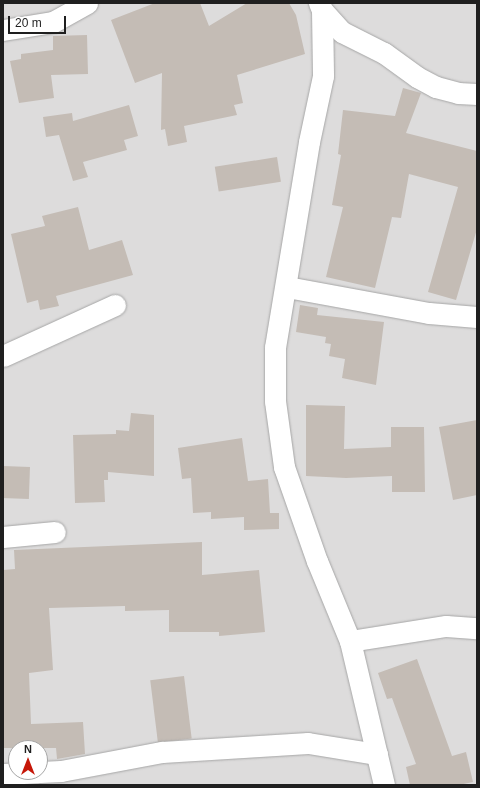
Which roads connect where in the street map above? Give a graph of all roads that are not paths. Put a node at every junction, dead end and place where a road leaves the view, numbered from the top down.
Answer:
1 (87, 3) edge
2 (320, 6) edge
3 (3, 30) edge
4 (477, 94) edge
5 (287, 287) junction
6 (115, 305) dead end
7 (477, 317) edge
8 (3, 356) edge
9 (55, 532) dead end
10 (3, 537) edge
11 (477, 628) edge
12 (350, 641) junction
13 (377, 754) junction
14 (48, 774) edge
15 (63, 778) edge
16 (384, 785) edge

1 - 3 street
2 - 4 street
2 - 5 street
5 - 7 street
5 - 12 street
6 - 8 street
9 - 10 street
11 - 12 street
12 - 13 street
13 - 15 street
13 - 16 street
14 - 15 street

